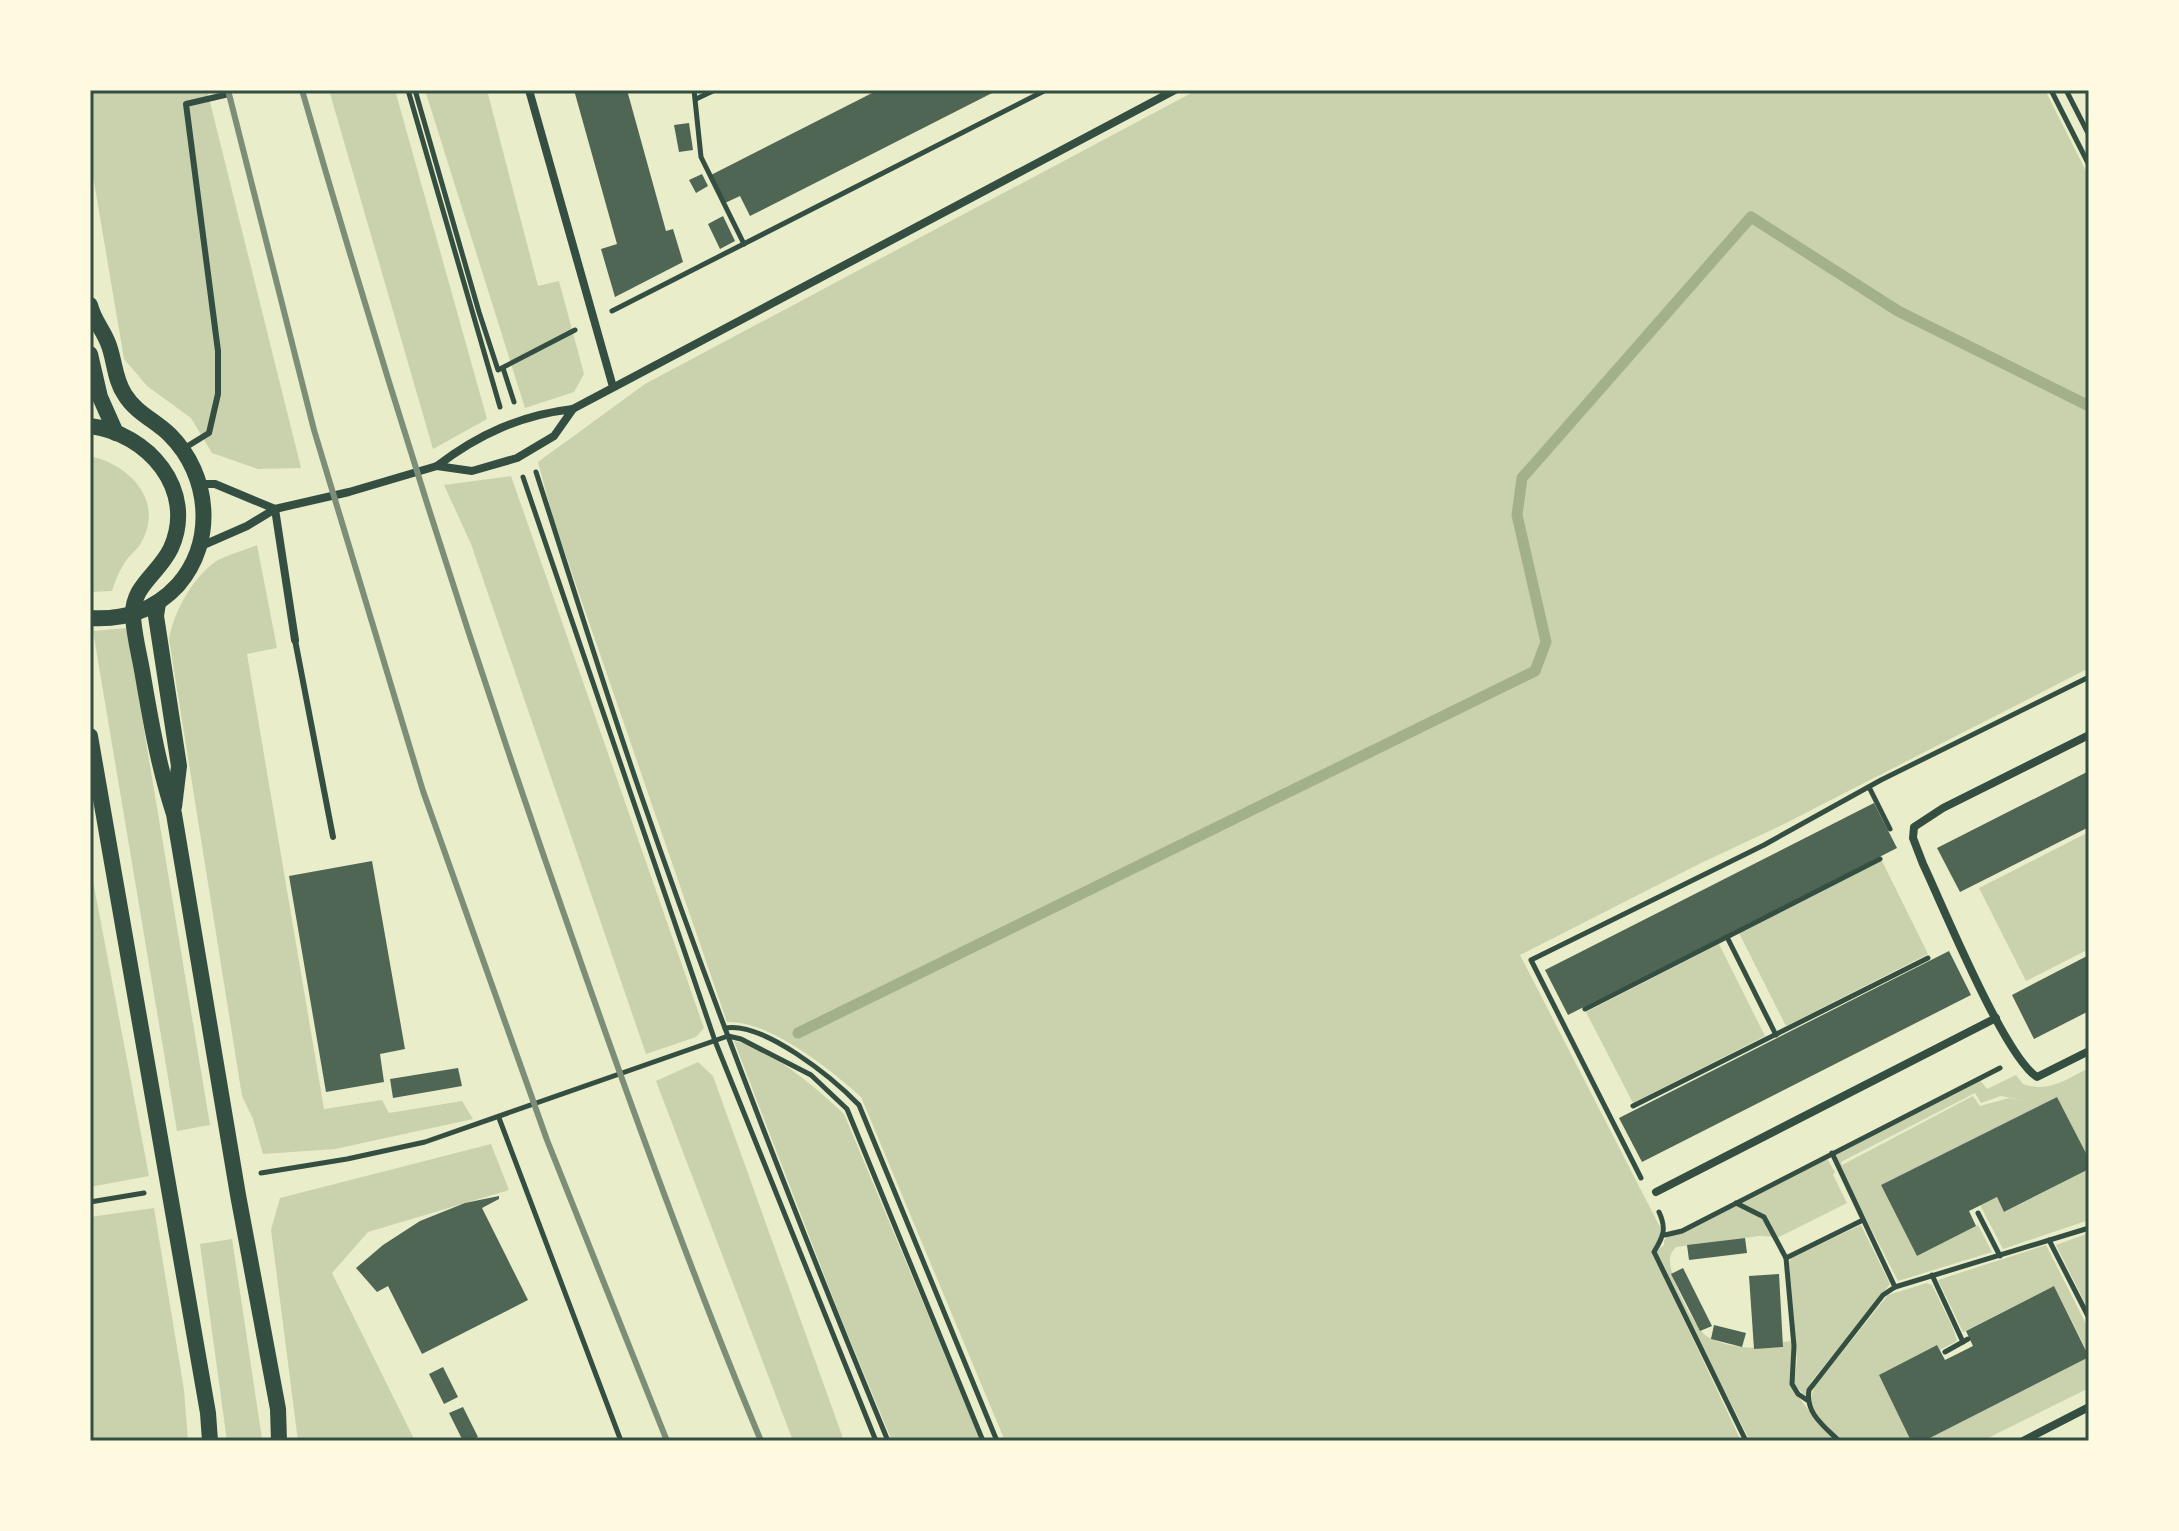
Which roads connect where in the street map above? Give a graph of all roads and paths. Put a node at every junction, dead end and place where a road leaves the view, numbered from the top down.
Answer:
1 (408, 90) edge
2 (415, 90) edge
3 (529, 90) edge
4 (694, 90) edge
5 (715, 90) edge
6 (1046, 90) edge
7 (1175, 90) edge
8 (2051, 90) edge
9 (2066, 90) edge
10 (229, 94) dead end
11 (696, 99) junction
12 (2089, 135) edge
13 (2089, 165) edge
14 (744, 244) junction
15 (90, 308) edge
16 (90, 317) edge
17 (594, 320) junction
18 (90, 354) edge
19 (500, 369) junction
20 (613, 387) junction
21 (570, 410) junction
22 (520, 420) junction
23 (506, 425) junction
24 (90, 426) edge
25 (116, 433) junction
26 (183, 449) junction
27 (529, 450) junction
28 (517, 458) junction
29 (437, 466) junction
30 (170, 480) junction
31 (199, 484) junction
32 (275, 509) junction
33 (199, 548) junction
34 (158, 603) junction
35 (133, 614) junction
36 (90, 618) edge
37 (295, 640) joint
38 (2089, 677) edge
39 (2089, 735) edge
40 (90, 736) edge
41 (1869, 787) junction
42 (174, 814) junction
43 (333, 837) dead end
44 (1897, 842) dead end
45 (1880, 859) dead end
46 (1727, 937) junction
47 (1928, 958) dead end
48 (1585, 1009) dead end
49 (1996, 1018) junction
50 (725, 1028) junction
51 (1776, 1035) junction
52 (728, 1036) junction
53 (715, 1041) junction
54 (2089, 1051) edge
55 (2000, 1056) dead end
56 (2019, 1058) junction
57 (2004, 1066) junction
58 (1633, 1106) dead end
59 (499, 1118) junction
60 (1832, 1153) junction
61 (347, 1159) dead end
62 (1654, 1170) dead end
63 (1640, 1177) junction
64 (1646, 1187) dead end
65 (1656, 1192) dead end
66 (1735, 1202) junction
67 (1657, 1208) dead end
68 (1978, 1213) dead end
69 (1863, 1220) junction
70 (2089, 1228) edge
71 (1665, 1235) junction
72 (2049, 1240) junction
73 (2000, 1256) junction
74 (1786, 1258) junction
75 (1932, 1275) junction
76 (1895, 1287) junction
77 (2089, 1318) edge
78 (1945, 1352) dead end
79 (1807, 1400) junction
80 (2089, 1407) edge
81 (210, 1441) edge
82 (279, 1441) edge
83 (621, 1441) edge
84 (876, 1441) edge
85 (888, 1441) edge
86 (983, 1441) edge
87 (997, 1441) edge
88 (1746, 1441) edge
89 (1839, 1441) edge
90 (2023, 1441) edge

1 - 23 path
2 - 19 path
3 - 17 street
4 - 11 path
5 - 11 path
6 - 14 path
7 - 20 street
8 - 13 path
9 - 12 path
10 - 26 lane
11 - 14 path
14 - 17 path
15 - 16 main road
15 - 26 main road
17 - 19 path
17 - 20 street
18 - 25 main road
19 - 22 path
20 - 21 street
21 - 22 street
21 - 27 street
22 - 23 street
23 - 29 street
24 - 25 main road
25 - 30 main road
26 - 31 main road
27 - 28 street
27 - 50 path
28 - 29 street
28 - 53 path
29 - 32 street
30 - 31 main road
30 - 35 main road
31 - 32 street
31 - 33 main road
32 - 33 street
32 - 37 street
33 - 34 main road
34 - 35 main road
34 - 42 main road
35 - 36 main road
35 - 42 main road
37 - 43 lane
38 - 41 path
39 - 49 street
40 - 81 main road
41 - 44 path
41 - 63 path
42 - 82 main road
45 - 46 path
46 - 48 path
46 - 51 path
47 - 51 path
49 - 56 street
49 - 65 street
50 - 52 path
50 - 87 path
51 - 58 path
52 - 53 path
52 - 85 path
52 - 86 path
53 - 59 path
53 - 84 path
54 - 56 street
55 - 57 path
56 - 57 path
57 - 60 path
59 - 61 path
59 - 83 path
60 - 66 path
60 - 69 path
62 - 63 path
63 - 64 path
66 - 71 path
66 - 74 path
67 - 71 path
68 - 73 path
69 - 74 path
69 - 76 path
70 - 72 path
71 - 88 path
72 - 73 path
72 - 77 path
73 - 75 path
74 - 79 path
75 - 76 path
75 - 78 path
76 - 79 path
79 - 89 path
80 - 90 street

